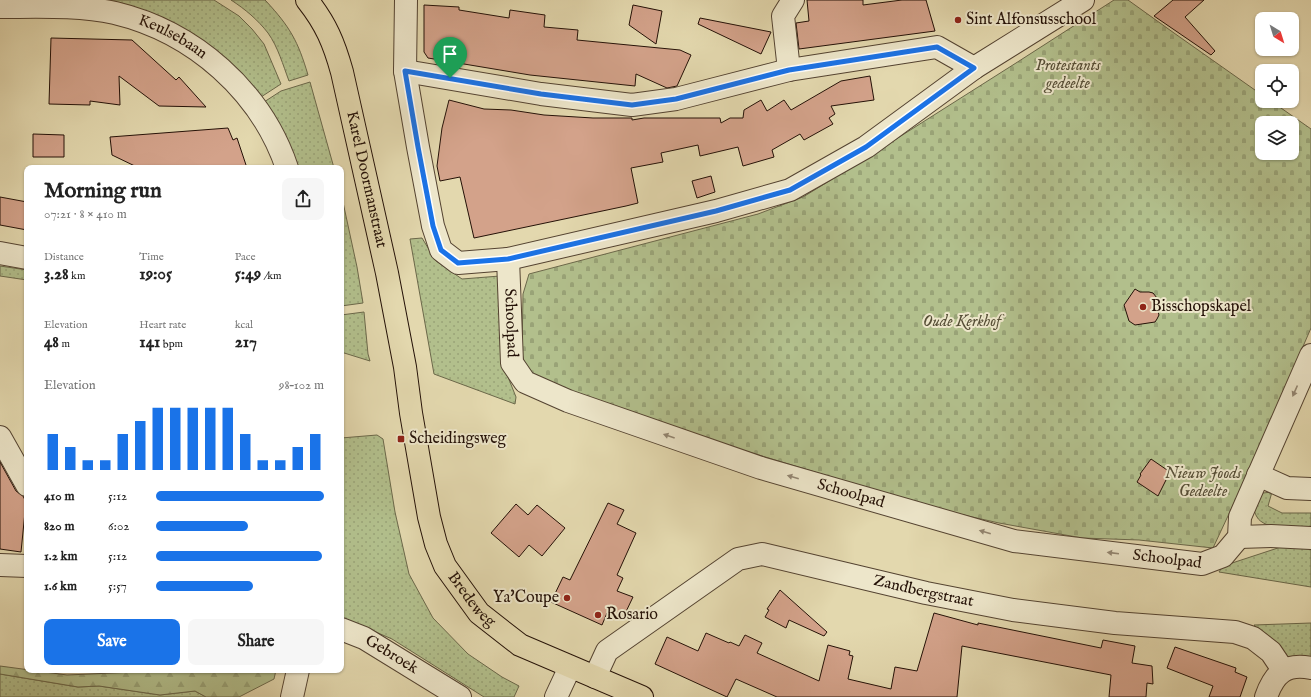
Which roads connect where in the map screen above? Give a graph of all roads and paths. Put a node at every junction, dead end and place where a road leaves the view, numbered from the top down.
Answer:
1 (308, 0) edge
2 (406, 0) edge
3 (793, 0) edge
4 (1084, 0) edge
5 (0, 7) edge
6 (974, 68) junction
7 (789, 70) junction
8 (405, 71) junction
9 (286, 165) edge
10 (0, 254) edge
11 (24, 258) edge
12 (508, 259) junction
13 (1311, 355) edge
14 (411, 413) joint
15 (0, 437) edge
16 (1258, 475) junction
17 (24, 480) edge
18 (1311, 489) edge
19 (1239, 537) junction
20 (1311, 538) edge
21 (0, 565) edge
22 (24, 566) edge
23 (344, 630) edge
24 (570, 666) junction
25 (1311, 668) edge
26 (1283, 670) junction
27 (297, 673) edge
28 (595, 677) junction
29 (292, 697) edge
30 (460, 697) edge
31 (556, 697) edge
32 (642, 697) edge
33 (1266, 697) edge

1 - 14 main road, Karel Doormanstraat
2 - 8 street
3 - 7 street
4 - 6 street
5 - 9 street, Keulsebaan
6 - 7 street
6 - 12 street
7 - 8 street
8 - 12 street
10 - 11 street
19 -> 12 street, Schoolpad
13 -> 16 street
14 - 24 main road, Bredeweg
15 - 17 street
16 - 18 street
16 - 19 street
19 - 20 street
21 - 22 street
23 - 30 street, Gebroek
24 - 28 main road, Bredeweg
24 - 31 street
25 - 26 street
26 - 28 street, Zandbergstraat
26 - 33 street
27 - 29 street
28 - 32 main road, Bredeweg

